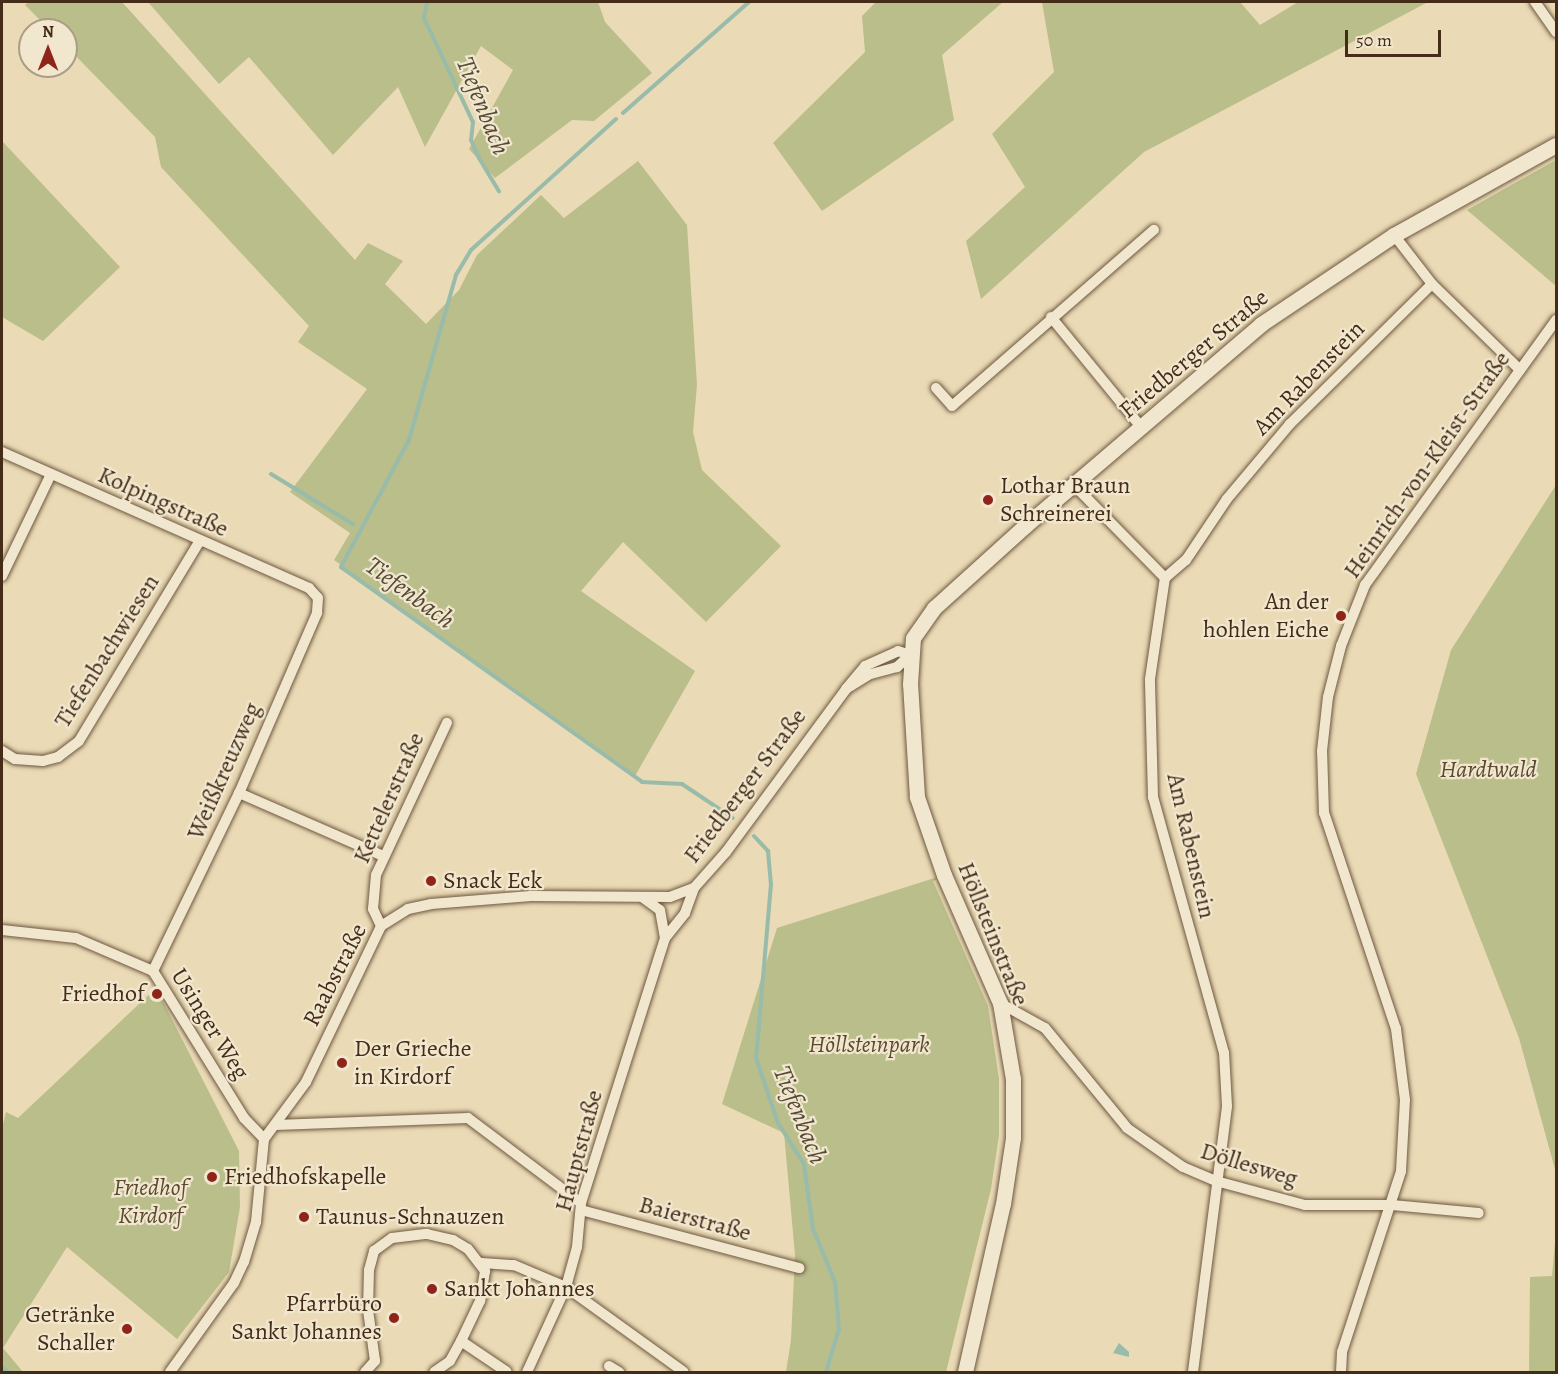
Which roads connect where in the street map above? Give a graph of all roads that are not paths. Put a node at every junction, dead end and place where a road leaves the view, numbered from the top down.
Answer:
1 (1535, 2) edge
2 (1557, 32) edge
3 (1557, 145) edge
4 (1154, 230) dead end
5 (1394, 235) junction
6 (1432, 284) junction
7 (1051, 317) junction
8 (1557, 320) edge
9 (1520, 370) junction
10 (936, 388) dead end
11 (1141, 426) junction
12 (2, 452) edge
13 (51, 474) junction
14 (1074, 485) junction
15 (199, 542) junction
16 (2, 576) edge
17 (1165, 578) junction
18 (309, 588) joint
19 (910, 655) junction
20 (447, 723) dead end
21 (2, 752) edge
22 (239, 794) junction
23 (383, 856) junction
24 (694, 888) junction
25 (642, 897) junction
26 (670, 897) joint
27 (381, 926) junction
28 (2, 930) edge
29 (665, 938) junction
30 (153, 971) junction
31 (1000, 1003) junction
32 (275, 1125) junction
33 (264, 1139) junction
34 (1216, 1181) junction
35 (1392, 1205) junction
36 (581, 1207) junction
37 (1479, 1213) dead end
38 (482, 1263) junction
39 (799, 1268) dead end
40 (567, 1287) junction
41 (461, 1341) junction
42 (170, 1372) edge
43 (365, 1372) edge
44 (434, 1372) edge
45 (507, 1372) edge
46 (527, 1372) edge
47 (684, 1372) edge
48 (965, 1372) edge
49 (1193, 1372) edge
50 (1341, 1372) edge

1 - 2 street
3 - 5 street, Friedberger Straße
4 - 7 street
5 - 6 street
5 - 11 street, Friedberger Straße
6 - 9 street
6 - 17 street, Am Rabenstein
7 - 10 street
7 - 11 street
8 - 9 street, Heinrich-von-Kleist-Straße
9 - 35 street, Heinrich-von-Kleist-Straße
11 - 14 street, Friedberger Straße
12 - 13 street, Kolpingstraße
13 - 15 street, Kolpingstraße
13 - 16 street
14 - 17 street
14 - 19 street, Friedberger Straße
15 - 18 street, Kolpingstraße
15 - 21 street, Tiefenbachwiesen
17 - 34 street, Am Rabenstein
18 - 22 street, Weißkreuzweg
19 - 24 street, Friedberger Straße
19 - 31 street, Höllsteinstraße
20 - 23 street, Kettelerstraße
22 - 23 street
22 - 30 street, Weißkreuzweg
23 - 27 street, Kettelerstraße
24 - 26 street, Friedberger Straße
24 - 29 street, Hauptstraße
25 - 26 street, Raabstraße
25 - 27 street, Raabstraße
25 - 29 street, Hauptstraße
27 - 32 street, Raabstraße
28 - 30 street, Usinger Weg
29 - 36 street, Hauptstraße
30 - 33 street, Usinger Weg
31 - 34 street, Döllesweg
31 - 48 street, Höllsteinstraße
32 - 33 street, Raabstraße
32 - 36 street
33 - 42 street
34 - 35 street, Döllesweg
34 - 49 street, Am Rabenstein
35 - 37 street, Döllesweg
35 - 50 street, Heinrich-von-Kleist-Straße
36 - 39 street, Baierstraße
36 - 40 street, Hauptstraße
38 - 40 street
38 - 41 street
38 - 43 street
40 - 46 street, Hauptstraße
40 - 47 street
41 - 44 street
41 - 45 street

